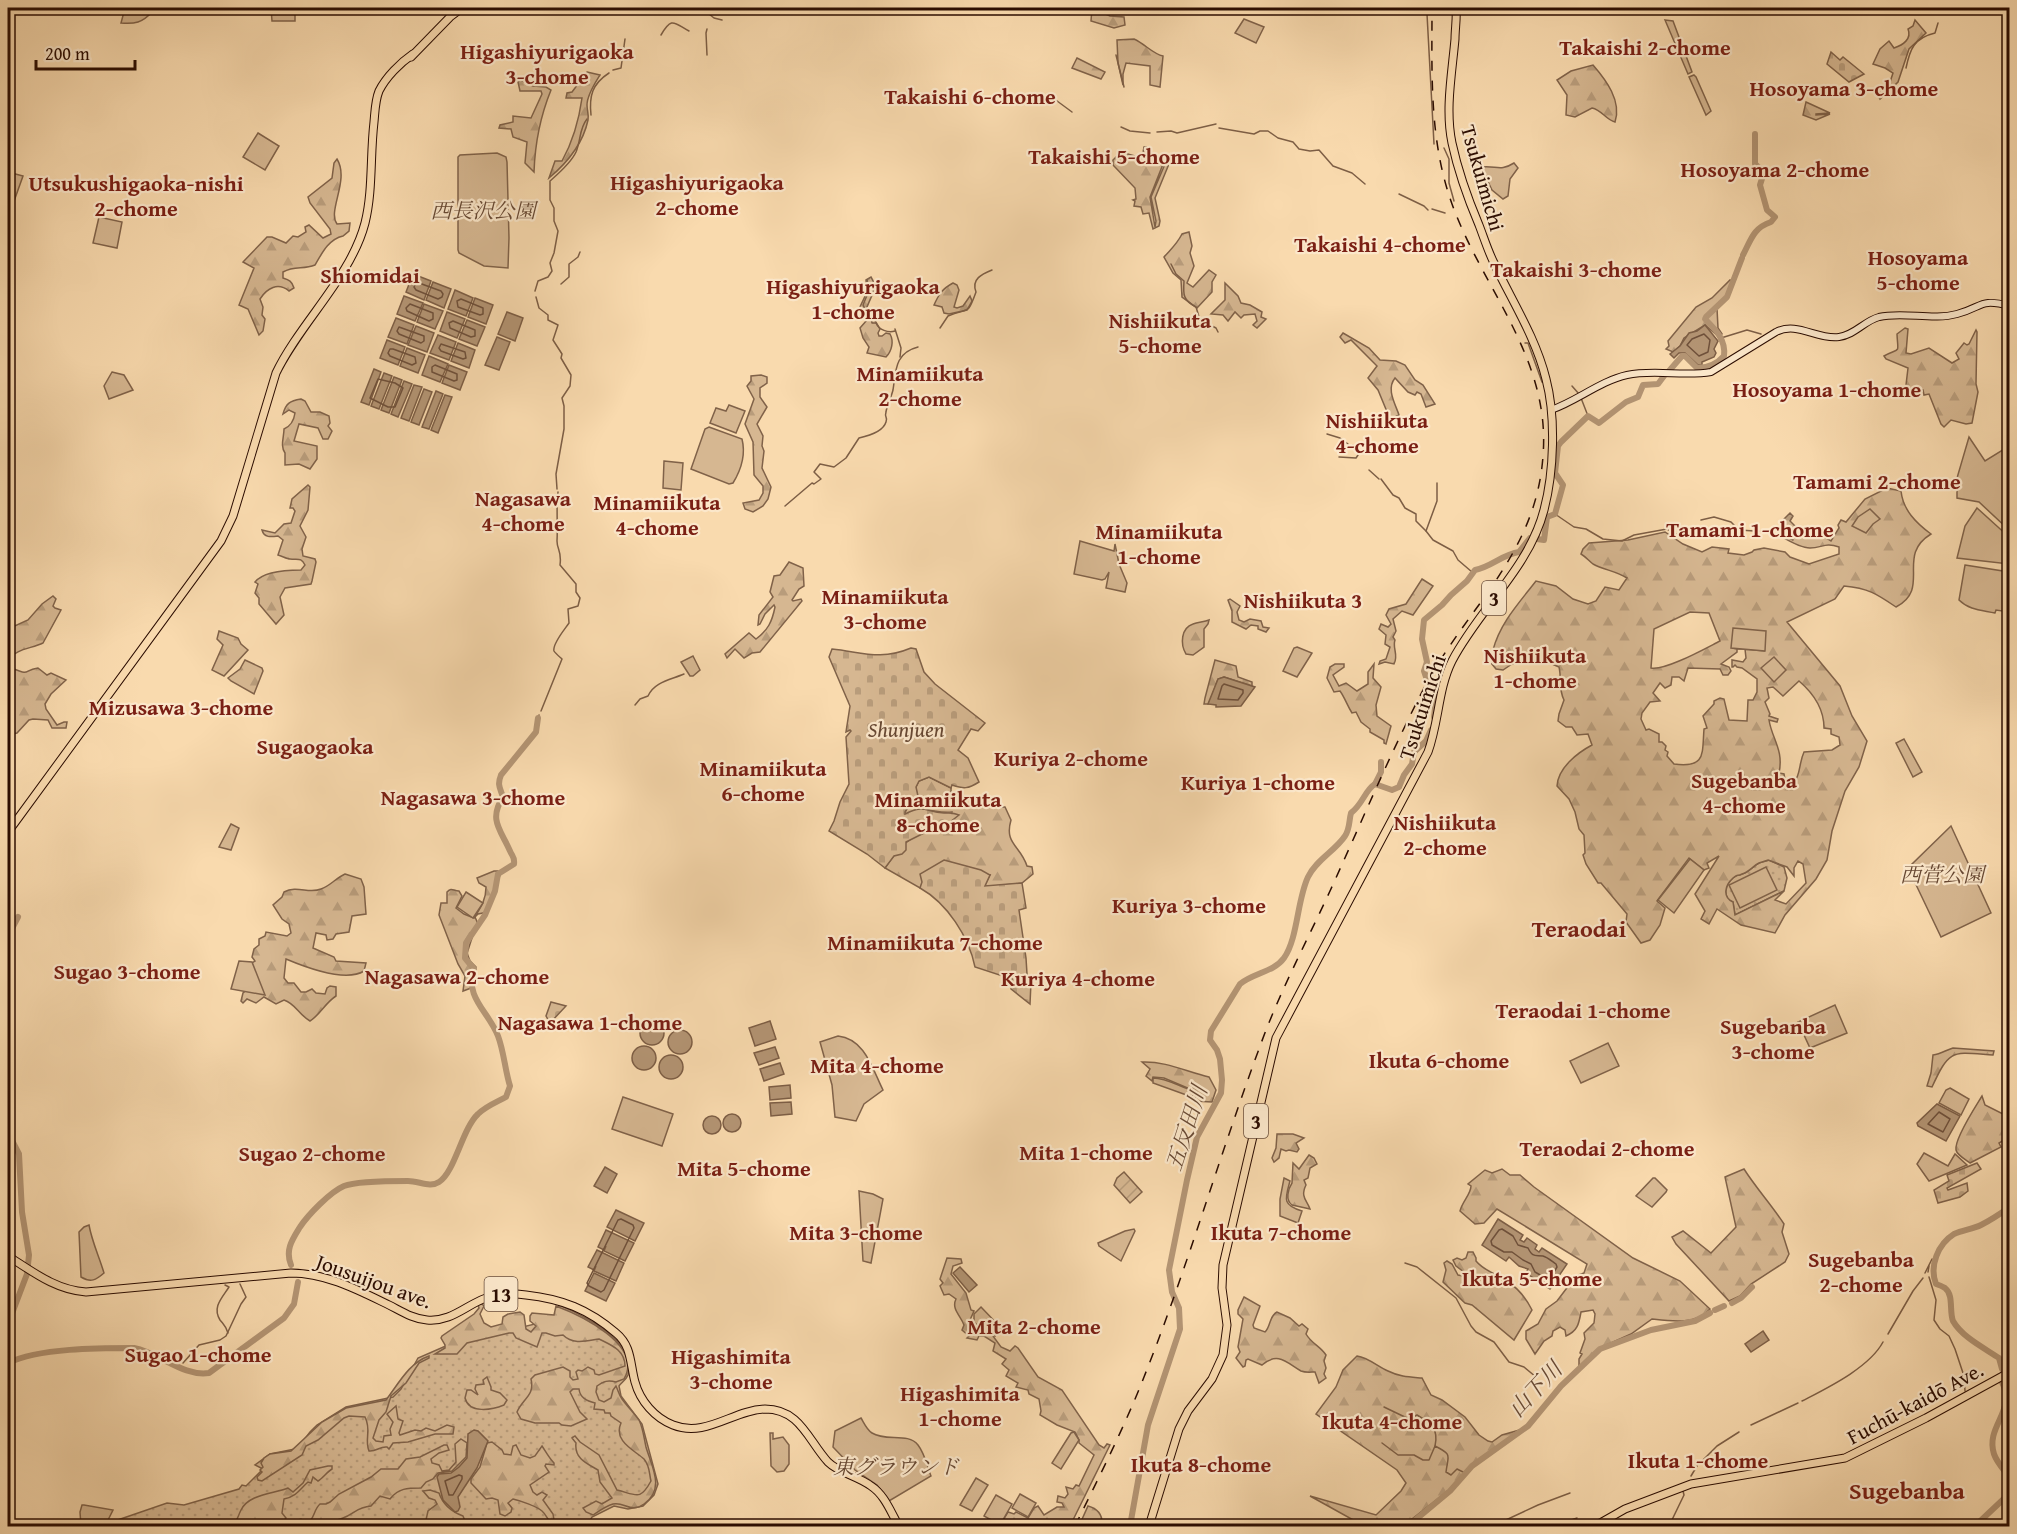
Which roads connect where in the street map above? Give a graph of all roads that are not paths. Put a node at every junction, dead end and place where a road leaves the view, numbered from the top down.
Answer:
1 (462, 8) edge
2 (1456, 8) edge
3 (2010, 306) edge
4 (1551, 410) junction
5 (8, 832) edge
6 (8, 1256) edge
7 (2010, 1372) edge
8 (899, 1527) edge
9 (1147, 1527) edge
10 (1595, 1527) edge

1 - 5 main road
2 - 4 main road, Tsukuimichi / 3
3 - 4 main road
4 - 9 main road, Tsukuimichi / 3
6 - 8 main road, Jousuijou ave. / 13
7 - 10 main road, Fuchū-kaidō Ave.

